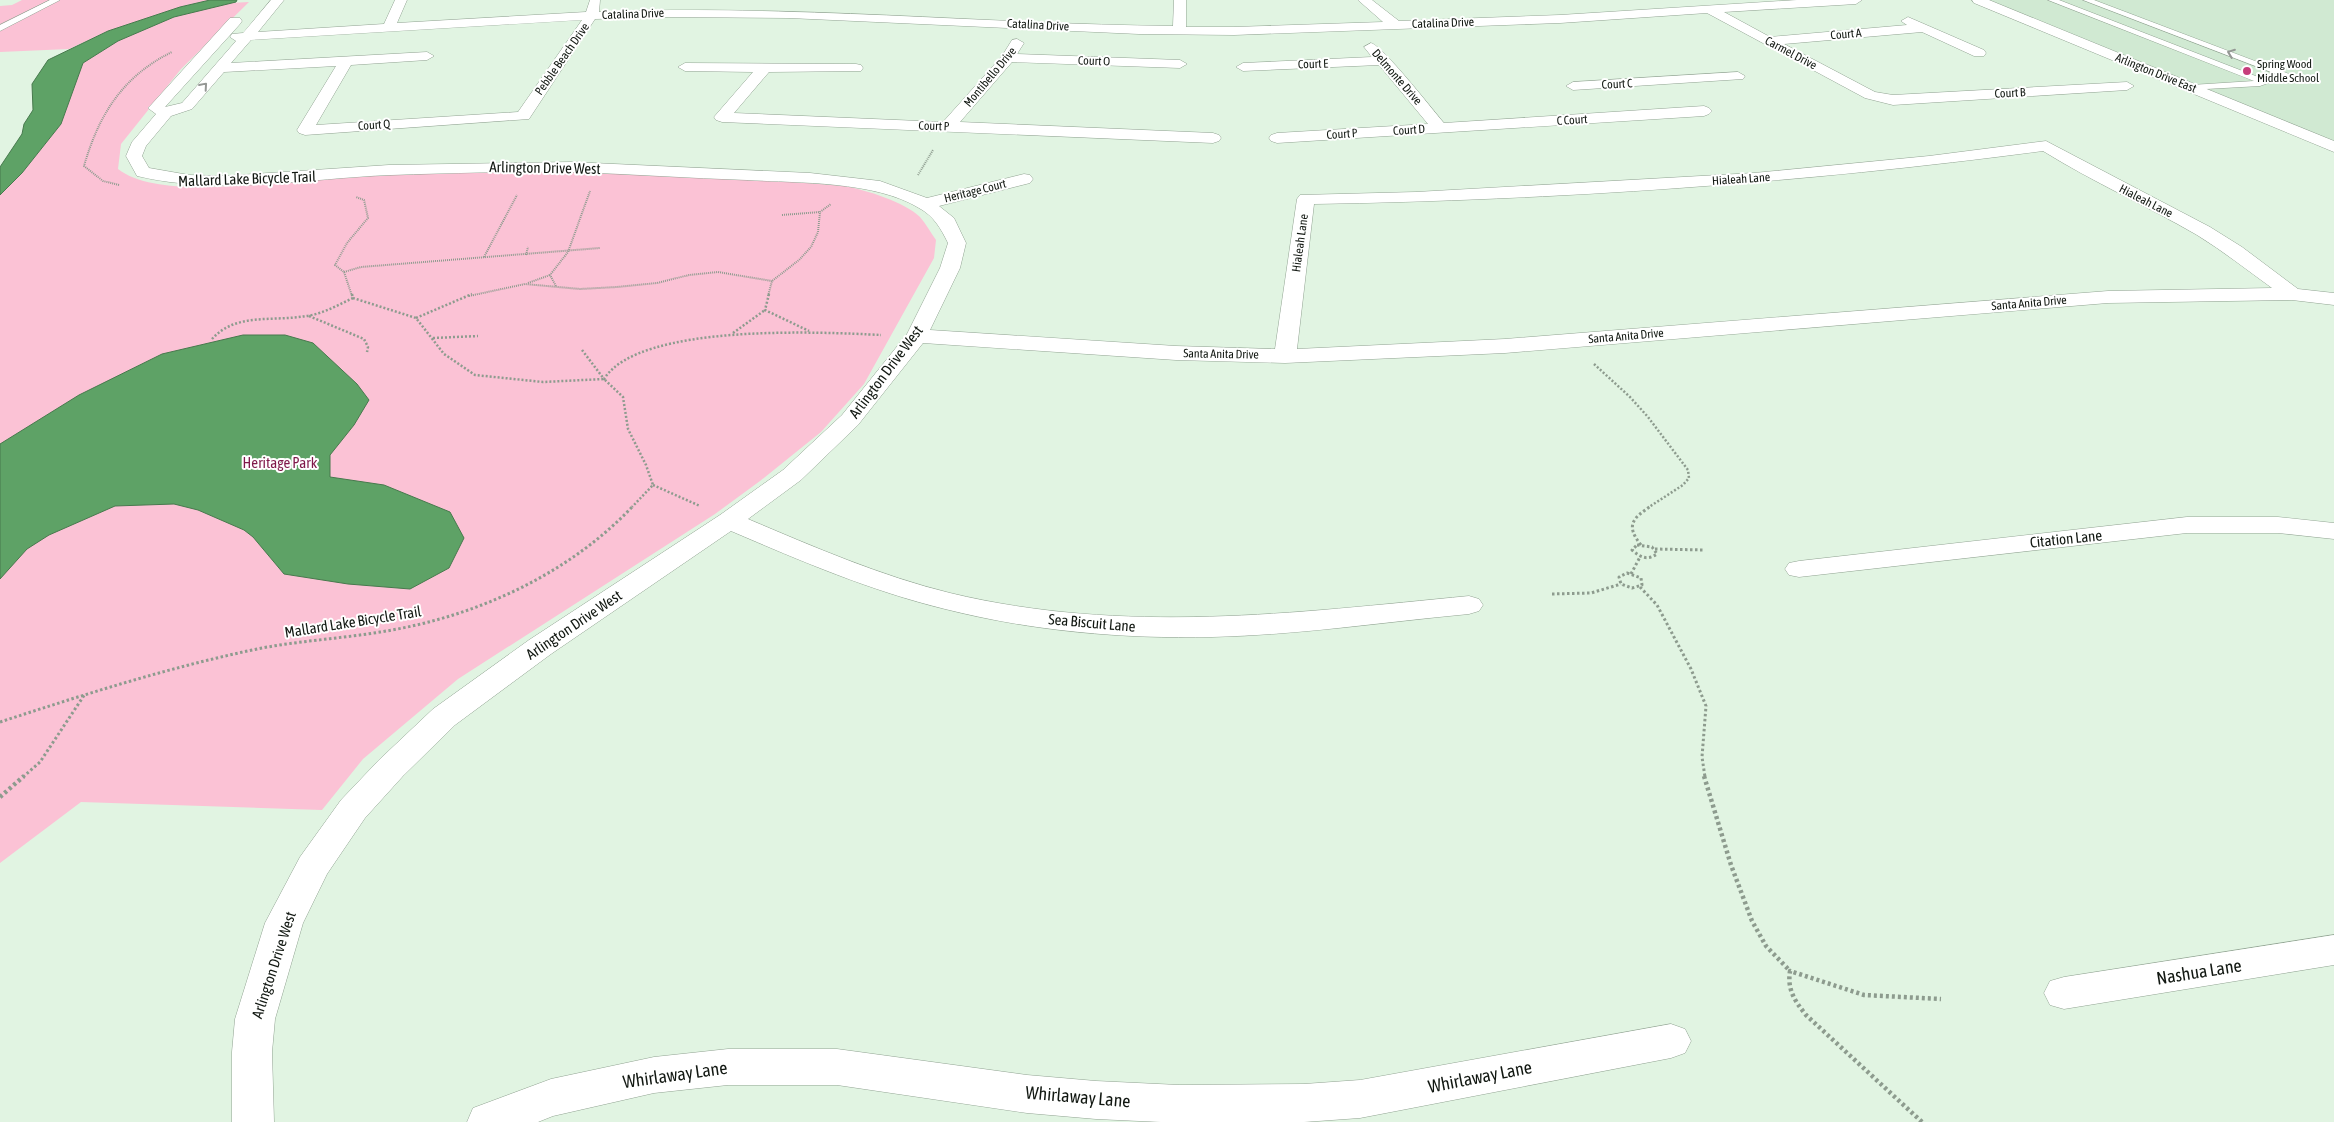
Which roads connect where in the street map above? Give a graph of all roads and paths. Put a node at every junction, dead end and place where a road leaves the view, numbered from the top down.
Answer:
1 (56, 0) edge
2 (278, 0) edge
3 (401, 0) edge
4 (595, 0) edge
5 (1180, 0) edge
6 (1364, 0) edge
7 (1692, 0) edge
8 (1856, 0) edge
9 (1978, 0) edge
10 (2052, 0) edge
11 (2087, 0) edge
12 (882, 6) dead end
13 (1710, 10) junction
14 (242, 14) dead end
15 (592, 15) junction
16 (872, 17) junction
17 (1899, 17) dead end
18 (1028, 25) junction
19 (1396, 25) junction
20 (389, 27) junction
21 (1353, 27) junction
22 (0, 28) edge
23 (1924, 28) junction
24 (1179, 31) junction
25 (246, 36) junction
26 (220, 38) junction
27 (1768, 41) junction
28 (178, 49) dead end
29 (1979, 53) dead end
30 (428, 56) dead end
31 (1008, 58) junction
32 (346, 61) junction
33 (1384, 62) junction
34 (1180, 64) dead end
35 (685, 67) dead end
36 (1243, 67) dead end
37 (220, 68) junction
38 (766, 68) junction
39 (856, 68) dead end
40 (1738, 76) dead end
41 (1661, 82) junction
42 (2266, 82) junction
43 (1574, 86) dead end
44 (2127, 86) dead end
45 (2192, 88) junction
46 (1893, 100) joint
47 (166, 113) junction
48 (523, 116) joint
49 (948, 126) junction
50 (1440, 128) junction
51 (1377, 132) joint
52 (1213, 138) dead end
53 (1277, 138) dead end
54 (2334, 147) edge
55 (1024, 179) dead end
56 (126, 186) dead end
57 (880, 186) junction
58 (590, 191) dead end
59 (348, 193) dead end
60 (517, 196) dead end
61 (926, 204) junction
62 (820, 212) junction
63 (782, 216) dead end
64 (528, 247) dead end
65 (600, 248) dead end
66 (568, 252) junction
67 (526, 255) junction
68 (483, 258) junction
69 (344, 272) junction
70 (550, 275) junction
71 (772, 281) junction
72 (525, 284) junction
73 (556, 287) junction
74 (2292, 294) junction
75 (353, 298) junction
76 (2334, 299) edge
77 (764, 310) junction
78 (308, 316) junction
79 (416, 318) junction
80 (811, 332) junction
81 (733, 333) junction
82 (478, 336) dead end
83 (917, 336) junction
84 (433, 338) junction
85 (212, 339) dead end
86 (1568, 341) junction
87 (582, 350) dead end
88 (368, 352) dead end
89 (1285, 356) junction
90 (604, 379) junction
91 (653, 485) junction
92 (729, 522) junction
93 (2334, 531) edge
94 (1641, 545) junction
95 (1655, 549) junction
96 (1705, 550) dead end
97 (1640, 557) junction
98 (1799, 569) dead end
99 (1630, 574) junction
100 (1621, 584) junction
101 (1640, 587) junction
102 (1552, 594) dead end
103 (1469, 605) dead end
104 (86, 694) junction
105 (0, 722) edge
106 (0, 797) edge
107 (2334, 950) edge
108 (1790, 971) junction
109 (2064, 993) dead end
110 (1941, 999) dead end
111 (1671, 1041) dead end
112 (253, 1122) edge
113 (488, 1122) edge
114 (1922, 1122) edge

1 - 22 lane
2 - 25 street, Arlington Drive West
3 - 20 street
4 - 15 street, Pebble Beach Drive
5 - 24 street
6 - 19 street
7 - 13 street, Carmel Drive
8 - 13 street, Catalina Drive
9 - 45 street, Arlington Drive East
10 - 42 lane
42 -> 11 lane
12 - 16 street
13 - 19 street, Catalina Drive
13 - 27 street, Carmel Drive
14 - 26 street
15 - 16 street, Catalina Drive
15 - 20 street, Catalina Drive
15 - 48 street, Pebble Beach Drive
16 - 18 street, Catalina Drive
17 - 23 street, Court A
18 - 24 street, Catalina Drive
18 - 31 street, Montibello Drive
19 - 21 street, Catalina Drive
20 - 25 street, Catalina Drive
21 - 24 street, Catalina Drive
21 - 33 street, Delmonte Drive
23 - 27 street, Court A
23 - 29 street, Court A
25 - 26 street, Catalina Drive
25 - 37 street, Arlington Drive West
26 - 47 street
27 - 46 street, Carmel Drive
28 - 56 path
30 - 32 street
31 - 34 street, Court O
31 - 49 street, Montibello Drive
32 - 37 street
32 - 48 street, Court Q
33 - 36 street, Court E
33 - 50 street, Delmonte Drive
35 - 38 street
47 -> 37 street, Arlington Drive West
38 - 39 street
38 - 49 street, Court P
40 - 41 street, Court C
41 - 43 street, Court C
41 - 50 street, C Court
42 - 45 lane
44 - 46 street, Court B
45 - 54 street, Arlington Drive East
47 - 57 street, Arlington Drive West
49 - 52 street, Court P
49 - 57 path
50 - 51 street, Court D
51 - 53 street, Court P
55 - 61 street, Heritage Court
57 - 61 street, Arlington Drive West
57 - 62 path
58 - 66 path
59 - 69 path
60 - 68 path
61 - 83 street, Arlington Drive West
62 - 63 path
62 - 71 path
64 - 67 path
65 - 66 path
66 - 67 path
66 - 70 path
67 - 68 path
68 - 69 path
69 - 75 path
70 - 72 path
70 - 73 path
71 - 73 path
71 - 77 path
72 - 73 path
72 - 79 path
74 - 76 street, Santa Anita Drive
74 - 86 street, Santa Anita Drive
74 - 89 street, Hialeah Lane
75 - 78 path
75 - 79 path
77 - 80 path
77 - 81 path
78 - 85 path
78 - 88 path
79 - 84 path
80 - 81 path
80 - 83 path
81 - 90 path
82 - 84 path
83 - 89 street, Santa Anita Drive
83 - 92 street, Arlington Drive West
84 - 90 path
86 - 89 street, Santa Anita Drive
86 - 94 path
87 - 90 path
90 - 91 path
91 - 92 path
91 - 104 path, Mallard Lake Bicycle Trail
92 - 103 street, Sea Biscuit Lane
92 - 112 street, Arlington Drive West
93 - 98 street, Citation Lane
94 - 95 path
94 - 97 path
95 - 96 path
95 - 97 path
97 - 99 path
99 - 100 path
99 - 101 path
100 - 101 path
100 - 102 path
101 - 108 path
104 - 105 path, Mallard Lake Bicycle Trail
104 - 106 path
107 - 109 street, Nashua Lane
108 - 110 path
108 - 114 path
111 - 113 street, Whirlaway Lane

